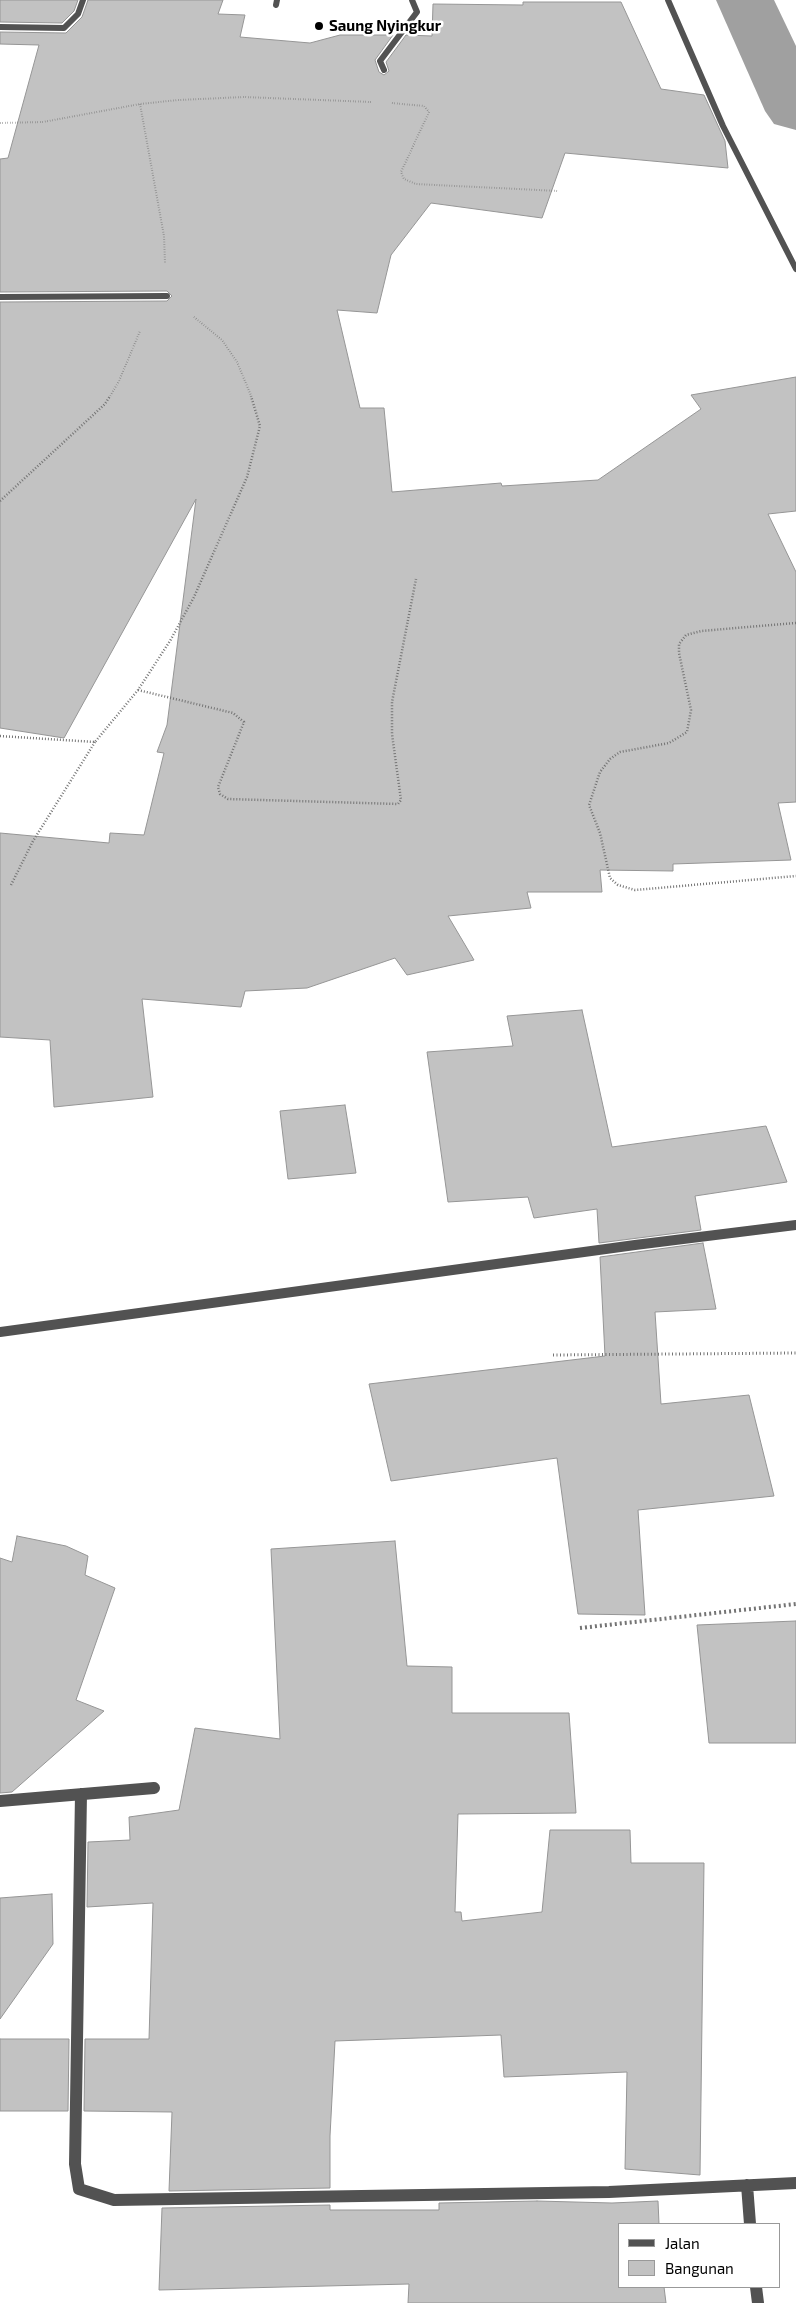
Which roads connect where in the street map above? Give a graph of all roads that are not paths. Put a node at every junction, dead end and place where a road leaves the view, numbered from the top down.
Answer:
1 (83, 0) edge
2 (412, 0) edge
3 (668, 0) edge
4 (0, 28) edge
5 (384, 70) dead end
6 (796, 268) edge
7 (167, 296) road end
8 (0, 297) edge
9 (796, 1225) edge
10 (0, 1332) edge
11 (154, 1788) dead end
12 (81, 1794) junction
13 (0, 1801) edge
14 (796, 2183) edge
15 (747, 2185) junction
16 (750, 2223) edge
17 (756, 2288) edge
18 (758, 2303) edge

1 - 4 street
2 - 5 street
3 - 6 street
7 - 8 street
9 - 10 street
11 - 12 street
12 - 13 street
12 - 15 street
14 - 15 street
15 - 16 street
17 - 18 street

